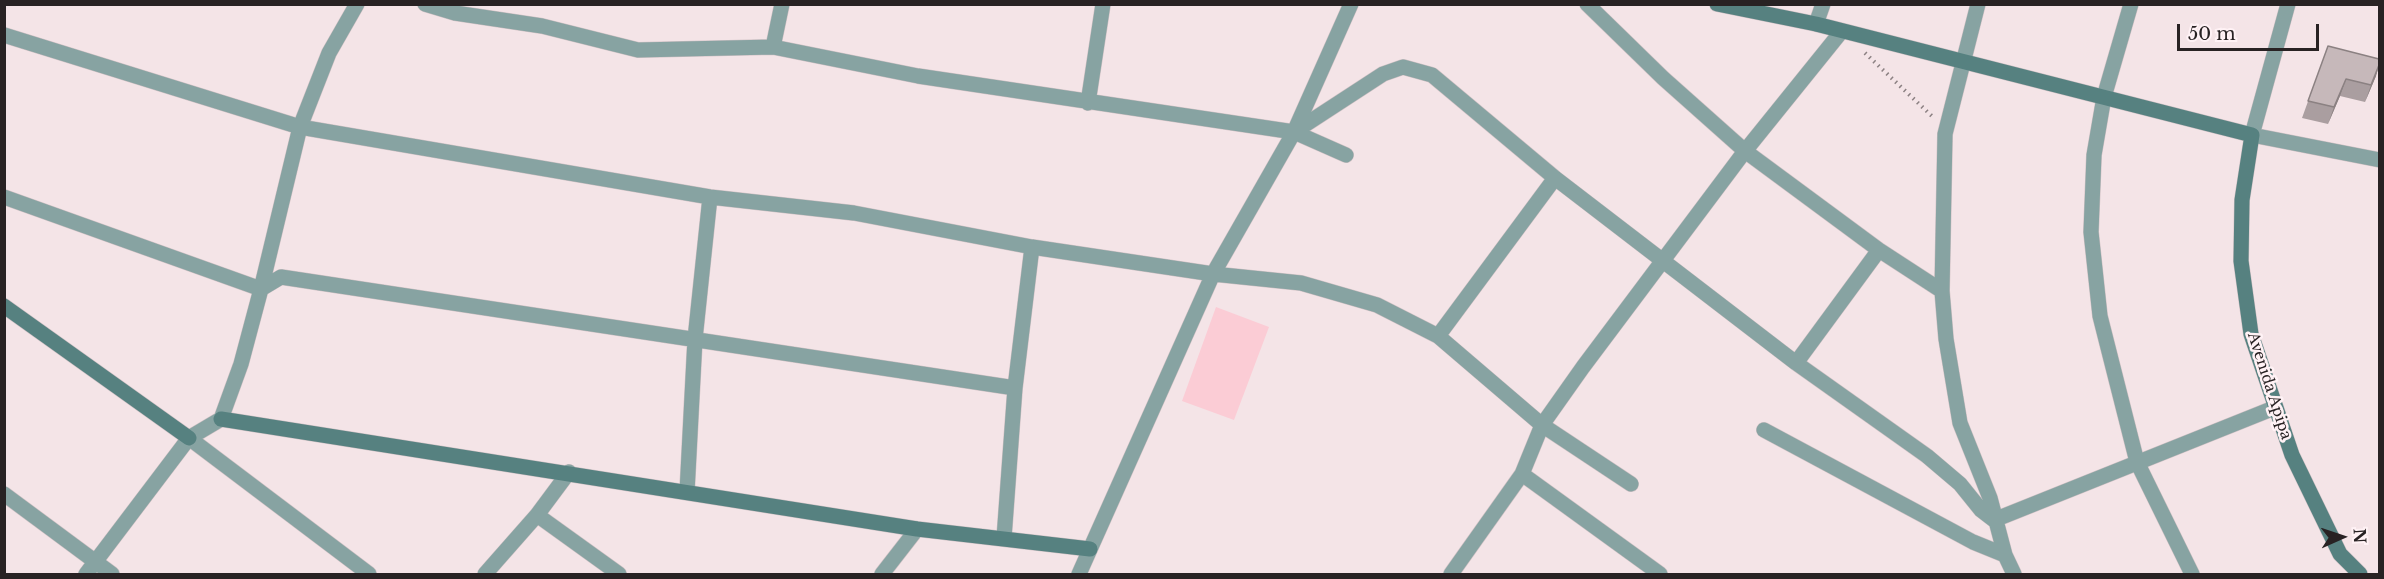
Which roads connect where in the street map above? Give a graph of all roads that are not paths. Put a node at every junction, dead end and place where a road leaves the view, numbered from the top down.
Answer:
1 (357, 4) edge
2 (425, 4) edge
3 (782, 4) edge
4 (1103, 4) edge
5 (1351, 4) edge
6 (1587, 4) edge
7 (1717, 4) edge
8 (1823, 4) edge
9 (1977, 4) edge
10 (2131, 4) edge
11 (2288, 4) edge
12 (1816, 24) junction
13 (1841, 32) junction
14 (4, 35) edge
15 (773, 46) junction
16 (1962, 60) junction
17 (2104, 97) junction
18 (1088, 103) junction
19 (300, 127) junction
20 (1294, 132) junction
21 (2252, 135) junction
22 (1745, 150) junction
23 (1346, 155) dead end
24 (2379, 160) edge
25 (1555, 178) junction
26 (4, 197) edge
27 (710, 197) junction
28 (1032, 247) junction
29 (1879, 250) junction
30 (1662, 260) junction
31 (1213, 274) junction
32 (261, 289) junction
33 (1942, 291) junction
34 (4, 306) edge
35 (1438, 336) junction
36 (695, 339) junction
37 (1796, 363) junction
38 (1015, 388) junction
39 (2274, 408) junction
40 (221, 419) junction
41 (1542, 425) junction
42 (1764, 430) dead end
43 (189, 438) junction
44 (2137, 462) junction
45 (569, 472) junction
46 (1522, 474) junction
47 (1631, 484) dead end
48 (687, 492) junction
49 (4, 494) edge
50 (537, 514) junction
51 (1994, 520) junction
52 (917, 529) junction
53 (1004, 538) junction
54 (1090, 549) junction
55 (2005, 555) junction
56 (91, 568) edge
57 (112, 574) edge
58 (369, 574) edge
59 (485, 574) edge
60 (619, 574) edge
61 (882, 574) edge
62 (1079, 574) edge
63 (1451, 574) edge
64 (1660, 574) edge
65 (2014, 574) edge
66 (2192, 574) edge
67 (2360, 574) edge

1 - 19 street
2 - 15 street
3 - 15 street
4 - 18 street
5 - 20 street
6 - 22 street
7 - 12 street
8 - 12 street
9 - 16 street
10 - 17 street
11 - 21 street, Avenida Apipa
12 - 13 street
13 - 16 street
13 - 22 street
14 - 19 street
15 - 18 street
16 - 17 street
16 - 33 street
17 - 21 street
17 - 44 street
18 - 20 street
19 - 27 street
19 - 32 street
20 - 23 street
20 - 25 street
20 - 31 street
21 - 24 street
21 - 39 street, Avenida Apipa
22 - 29 street
22 - 30 street
25 - 30 street
25 - 35 street
26 - 32 street
27 - 28 street
27 - 36 street
28 - 31 street
28 - 38 street
29 - 33 street
29 - 37 street
30 - 37 street
30 - 41 street
31 - 35 street
31 - 54 street
32 - 36 street
32 - 40 street
33 - 51 street
34 - 43 street
35 - 41 street
36 - 38 street
36 - 48 street
37 - 51 street
38 - 53 street
39 - 44 street
39 - 67 street, Avenida Apipa
40 - 43 street
40 - 45 street
41 - 46 street
41 - 47 street
42 - 55 street
43 - 56 street
43 - 58 street
44 - 51 street
44 - 66 street
45 - 48 street
45 - 50 street
46 - 63 street
46 - 64 street
48 - 52 street
49 - 56 street
50 - 59 street
50 - 60 street
51 - 55 street
52 - 53 street
52 - 61 street
53 - 54 street
54 - 62 street
55 - 65 street
56 - 57 street

